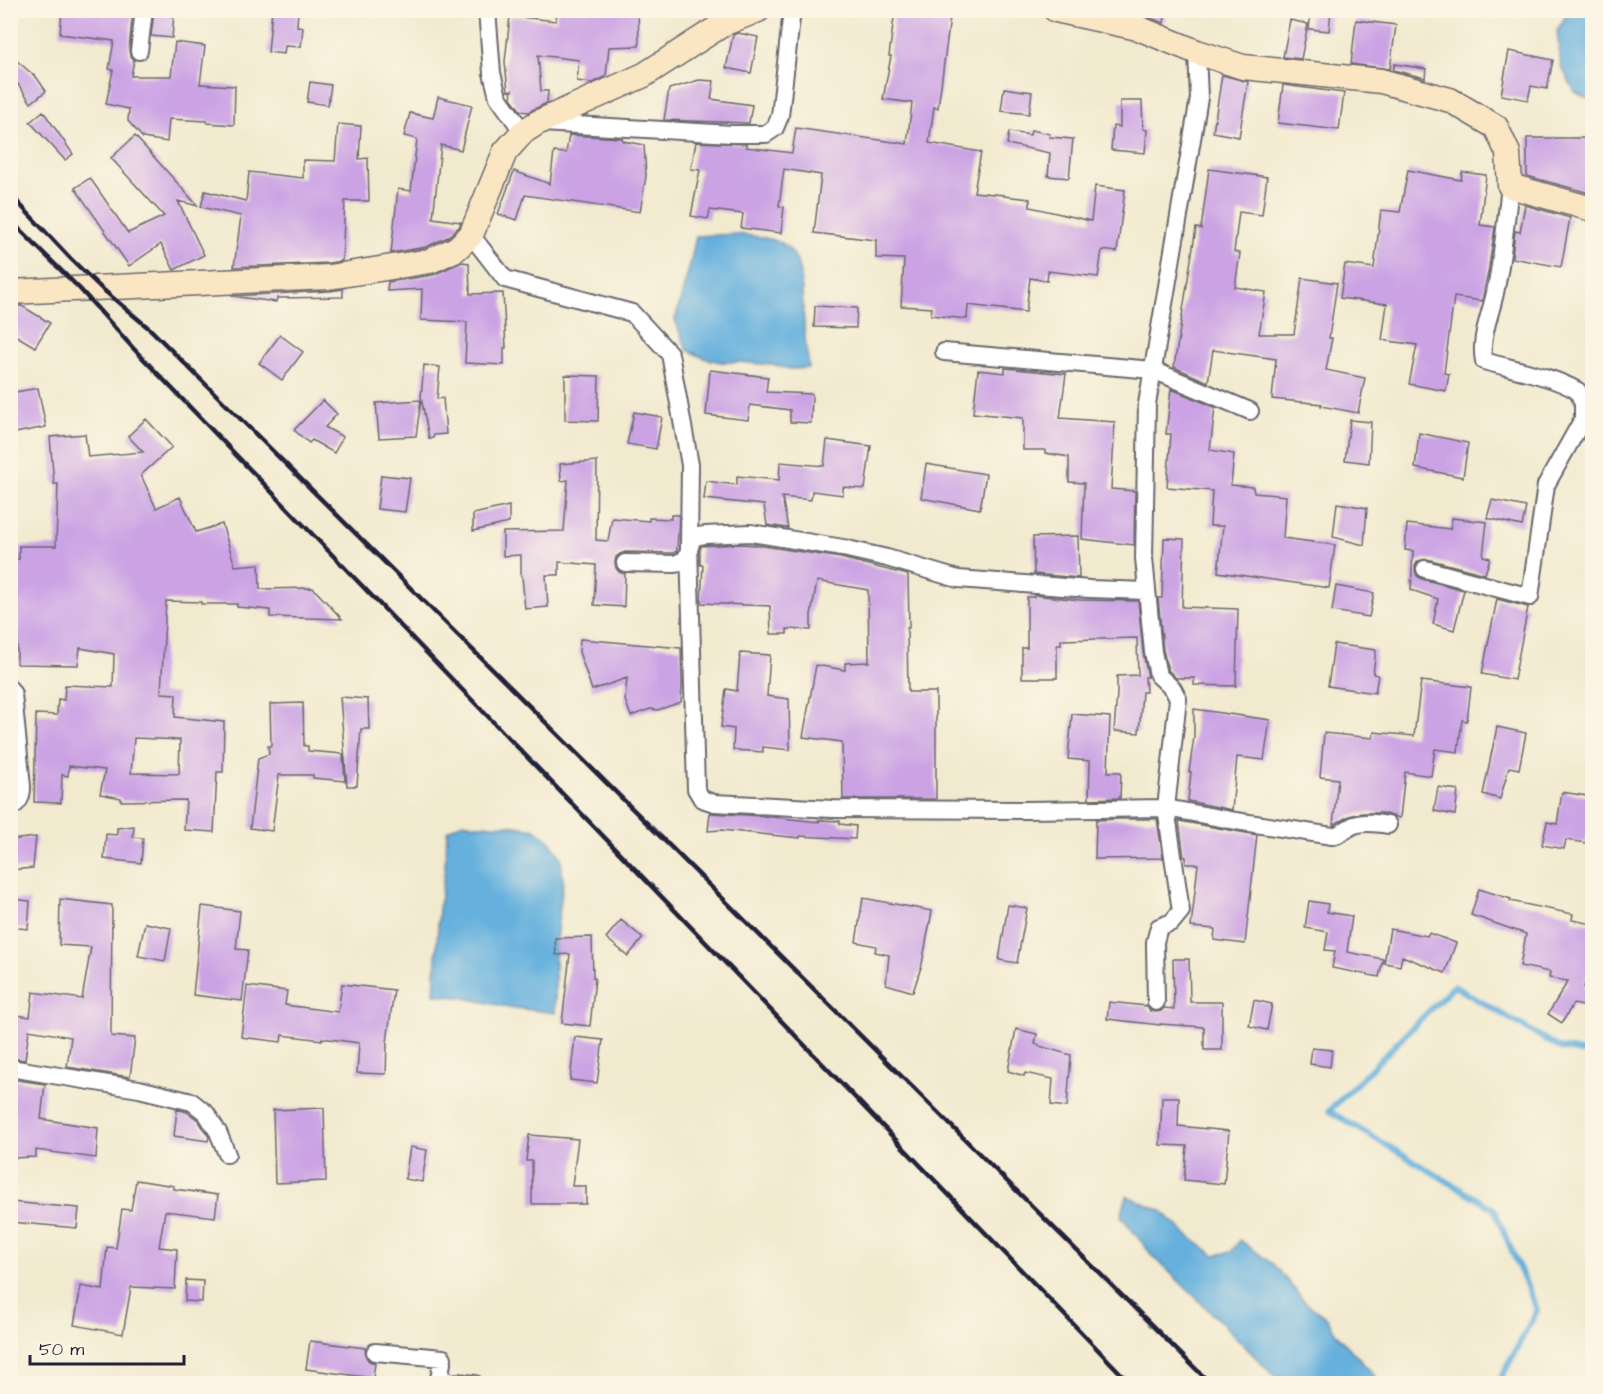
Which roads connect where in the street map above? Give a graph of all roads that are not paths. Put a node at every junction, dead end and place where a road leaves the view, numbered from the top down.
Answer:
1 (144, 10) edge
2 (487, 10) edge
3 (758, 10) edge
4 (792, 10) edge
5 (1056, 10) edge
6 (139, 51) dead end
7 (1197, 52) junction
8 (530, 128) junction
9 (1510, 186) junction
10 (1593, 209) edge
11 (471, 235) junction
12 (10, 292) edge
13 (944, 352) dead end
14 (1153, 370) junction
15 (1250, 411) dead end
16 (689, 547) junction
17 (625, 563) dead end
18 (1425, 569) dead end
19 (1147, 591) junction
20 (10, 689) edge
21 (10, 807) edge
22 (1166, 808) junction
23 (1388, 825) dead end
24 (1155, 1002) dead end
25 (10, 1068) edge
26 (227, 1154) dead end
27 (375, 1352) dead end
28 (438, 1382) edge
29 (475, 1383) edge

1 - 6 street
2 - 8 street
3 - 8 main road
4 - 8 street
5 - 7 main road
7 - 9 main road
7 - 14 street
8 - 11 main road
9 - 10 main road
9 - 18 street
11 - 12 main road
11 - 16 street
13 - 14 street
14 - 15 street
14 - 19 street
16 - 17 street
16 - 19 street
16 - 22 street
19 - 22 street
20 - 21 street
22 - 23 street
22 - 24 street
25 - 26 street
27 - 28 street
28 - 29 street

